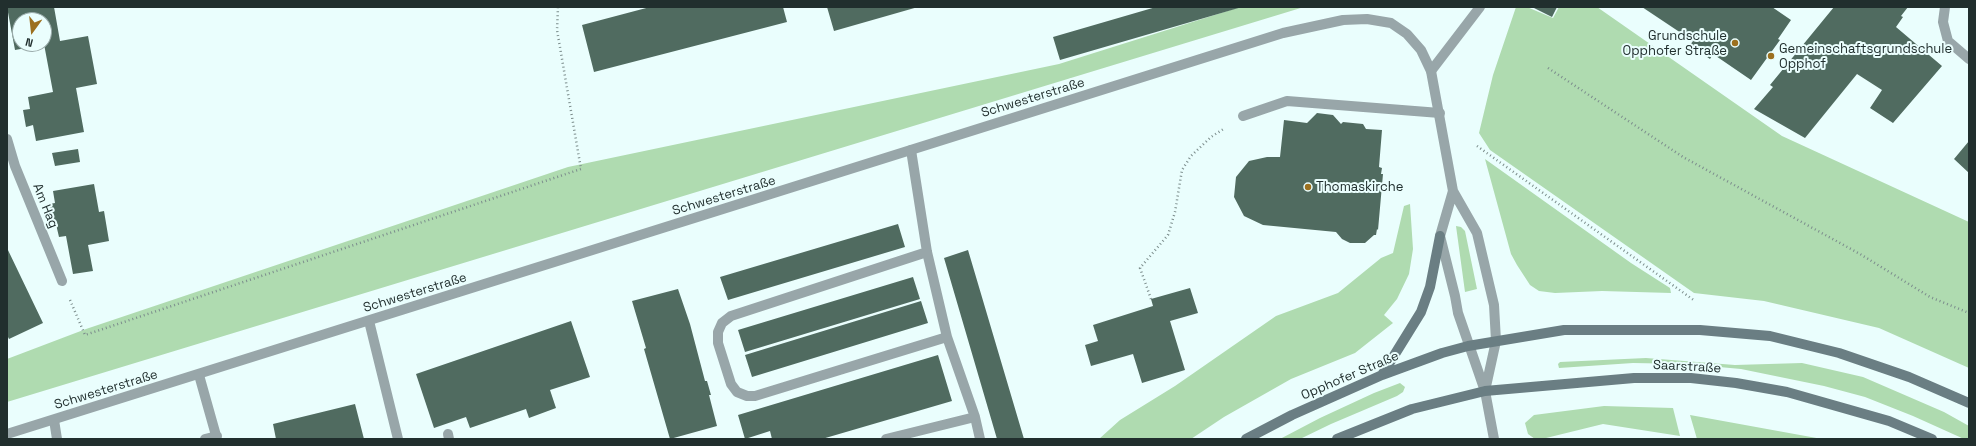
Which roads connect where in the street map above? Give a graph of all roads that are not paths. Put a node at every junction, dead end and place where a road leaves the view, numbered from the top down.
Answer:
1 (1480, 7) edge
2 (1945, 7) edge
3 (1969, 59) edge
4 (1431, 71) junction
5 (1440, 113) junction
6 (1243, 116) road end
7 (7, 139) edge
8 (911, 150) junction
9 (1453, 192) junction
10 (1440, 236) junction
11 (927, 252) junction
12 (62, 281) road end
13 (368, 321) junction
14 (947, 337) junction
15 (1496, 341) junction
16 (1468, 346) junction
17 (199, 375) junction
18 (1382, 375) junction
19 (1485, 391) junction
20 (1969, 403) edge
21 (975, 417) junction
22 (54, 420) junction
23 (7, 434) edge
24 (217, 438) edge
25 (56, 439) edge
26 (205, 439) edge
27 (398, 439) edge
28 (886, 439) edge
29 (980, 439) edge
30 (1246, 439) edge
31 (1337, 439) edge
32 (1494, 439) edge
33 (1932, 439) edge

1 - 4 street
2 - 3 street
4 - 5 street
4 - 8 street, Schwesterstraße
5 - 6 street
5 - 9 street
7 - 12 street, Am Hag
8 - 11 street
8 - 13 street, Schwesterstraße
9 - 10 street
9 - 15 street
10 - 16 street
10 - 18 main road
11 - 14 street
11 - 14 street
13 - 17 street, Schwesterstraße
13 - 27 street
14 - 21 street
15 - 16 main road
15 - 19 street
15 - 20 main road
16 - 18 main road, Opphofer Straße
16 - 19 street
17 - 22 street, Schwesterstraße
17 - 24 street
18 - 30 main road, Opphofer Straße
19 - 31 main road
19 - 32 street
19 - 33 main road, Saarstraße
21 - 28 street
21 - 29 street
22 - 23 street, Schwesterstraße
22 - 25 street
24 - 26 street

